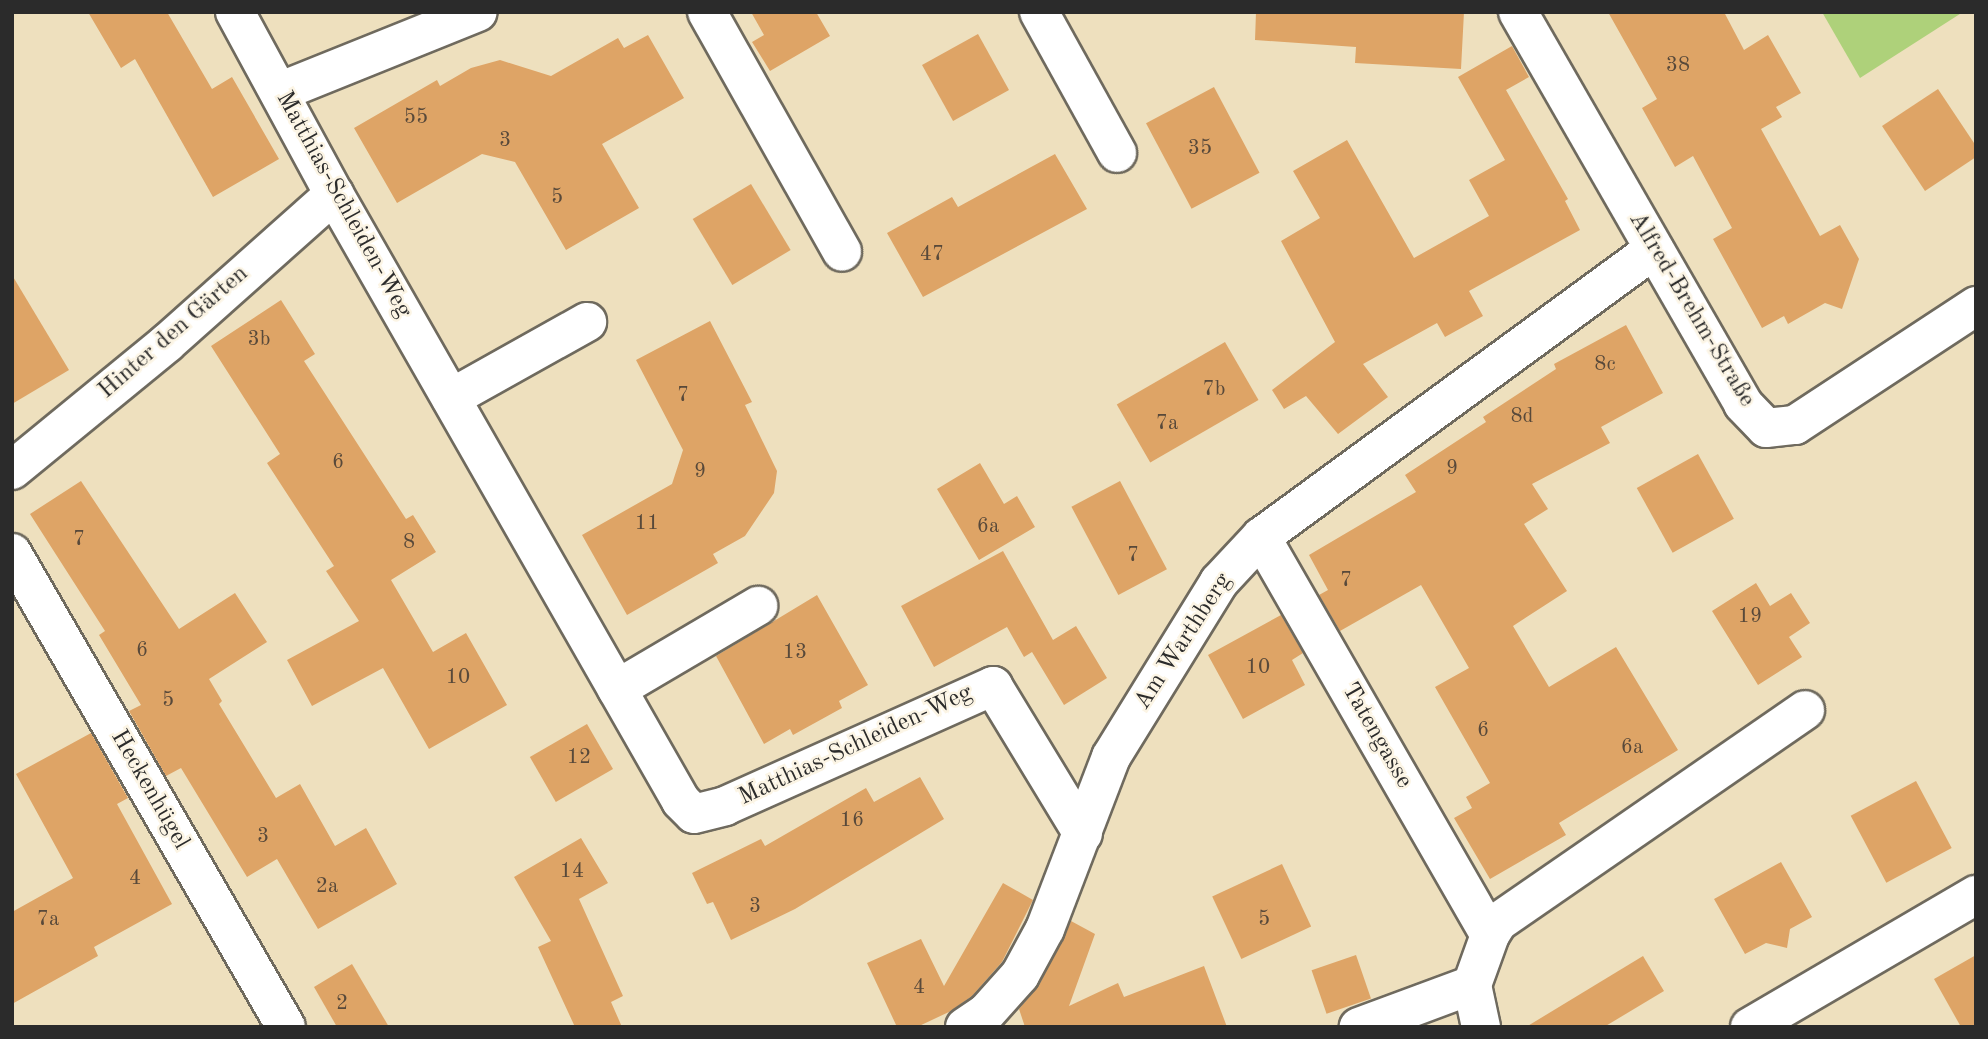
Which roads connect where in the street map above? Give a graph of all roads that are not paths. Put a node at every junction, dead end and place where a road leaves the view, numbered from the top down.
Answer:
1 (235, 12) edge
2 (478, 12) edge
3 (708, 12) edge
4 (1039, 12) edge
5 (1518, 12) edge
6 (279, 92) junction
7 (1117, 153) dead end
8 (334, 194) junction
9 (1654, 249) junction
10 (842, 252) dead end
11 (1976, 306) edge
12 (587, 322) dead end
13 (450, 398) junction
14 (12, 470) edge
15 (1261, 537) junction
16 (12, 553) edge
17 (758, 606) dead end
18 (617, 688) junction
19 (1805, 710) dead end
20 (1083, 834) junction
21 (1976, 895) edge
22 (1490, 935) junction
23 (1472, 985) junction
24 (286, 1027) edge
25 (965, 1027) edge
26 (1359, 1027) edge
27 (1481, 1027) edge
28 (1750, 1027) edge

1 - 6 street, Matthias-Schleiden-Weg
2 - 6 street
3 - 10 street
4 - 7 street
5 - 9 street, Alfred-Brehm-Straße
6 - 8 street, Matthias-Schleiden-Weg
8 - 13 street, Matthias-Schleiden-Weg
8 - 14 street, Hinter den Gärten
9 - 11 street, Alfred-Brehm-Straße
9 - 15 street, Am Warthberg
12 - 13 street
13 - 18 street, Matthias-Schleiden-Weg
15 - 20 street, Am Warthberg
15 - 22 street, Tatengasse
16 - 24 street, Heckenhügel
17 - 18 street
18 - 20 street, Matthias-Schleiden-Weg
19 - 22 street
20 - 25 street, Am Warthberg
21 - 28 street
22 - 23 street
23 - 26 street
23 - 27 street

